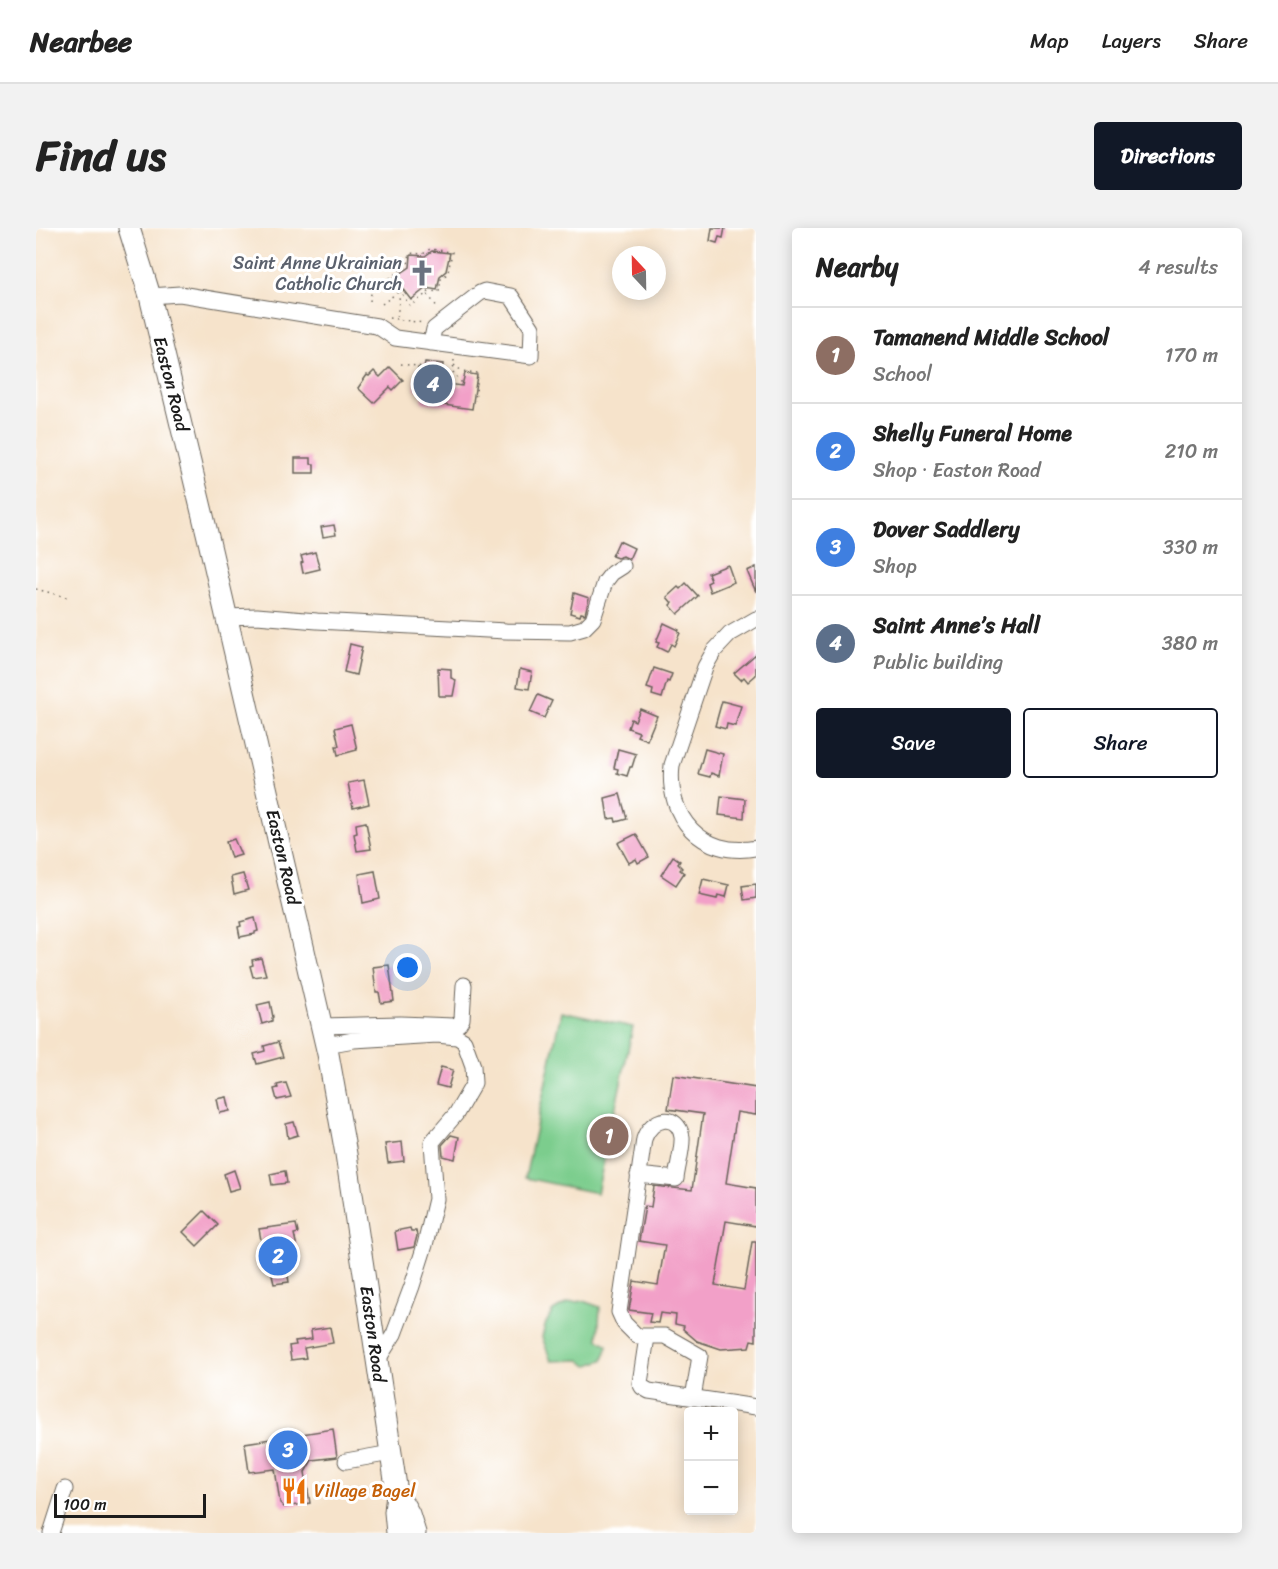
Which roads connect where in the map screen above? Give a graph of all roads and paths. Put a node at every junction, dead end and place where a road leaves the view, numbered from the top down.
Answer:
1 (129, 228) edge
2 (402, 289) dead end
3 (424, 290) dead end
4 (399, 291) junction
5 (426, 293) junction
6 (150, 296) junction
7 (370, 301) dead end
8 (382, 304) dead end
9 (438, 309) dead end
10 (382, 317) dead end
11 (397, 319) junction
12 (426, 327) dead end
13 (431, 343) junction
14 (454, 358) dead end
15 (401, 364) dead end
16 (454, 365) junction
17 (424, 367) dead end
18 (462, 371) junction
19 (456, 376) junction
20 (462, 383) dead end
21 (475, 401) dead end
22 (623, 566) dead end
23 (36, 589) edge
24 (70, 597) dead end
25 (226, 617) junction
26 (756, 619) edge
27 (756, 848) edge
28 (464, 985) dead end
29 (324, 1035) junction
30 (638, 1175) dead end
31 (647, 1337) junction
32 (377, 1361) junction
33 (693, 1398) junction
34 (756, 1403) edge
35 (391, 1453) junction
36 (345, 1461) dead end
37 (65, 1489) dead end
38 (397, 1493) junction
39 (51, 1533) edge
40 (398, 1533) edge
41 (415, 1533) edge

1 - 6 highway, Easton Road
2 - 4 path
3 - 5 path
4 - 5 path
4 - 5 path
4 - 7 path
4 - 8 path
4 - 11 path
5 - 9 path
6 - 13 street
6 - 25 highway, Easton Road
10 - 11 path
11 - 12 path
13 - 13 street
14 - 16 path
15 - 17 path
16 - 18 path
16 - 19 path
18 - 19 path
18 - 21 path
19 - 20 path
22 - 25 street
23 - 24 path
25 - 29 highway, Easton Road
26 - 27 street
28 - 29 street
29 - 32 highway, Easton Road
29 - 32 street
30 - 31 street
31 - 33 street
31 - 33 street
32 - 35 highway, Easton Road
33 - 34 street
35 - 36 street
35 - 38 highway, Easton Road
37 - 39 street
38 - 40 highway, Easton Road
38 - 41 highway, Easton Road

